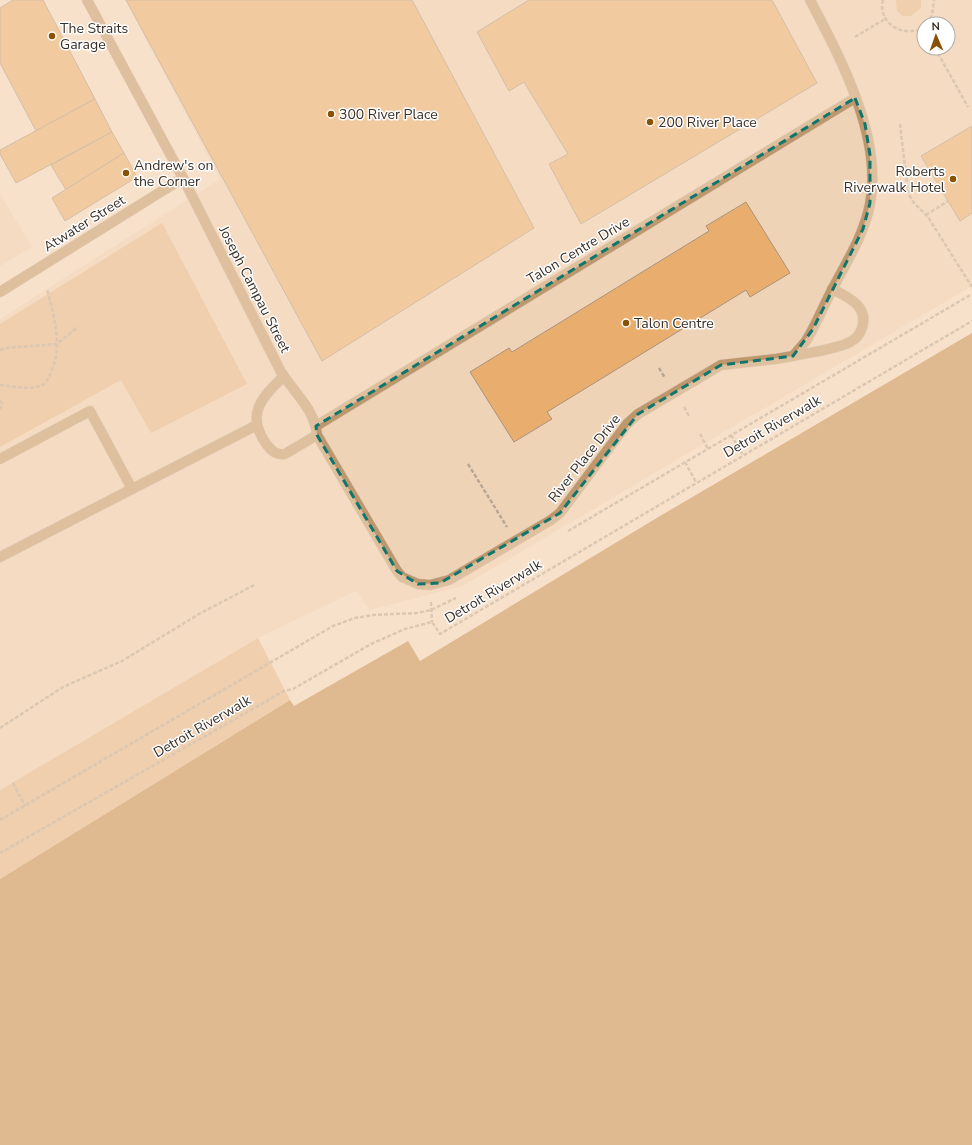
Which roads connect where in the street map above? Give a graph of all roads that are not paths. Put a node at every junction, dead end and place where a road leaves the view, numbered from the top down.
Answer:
1 (87, 0) edge
2 (810, 0) edge
3 (855, 98) junction
4 (183, 178) junction
5 (832, 289) junction
6 (0, 292) edge
7 (793, 356) junction
8 (284, 376) junction
9 (257, 425) junction
10 (316, 430) junction
11 (0, 459) edge
12 (132, 489) junction
13 (0, 557) edge
14 (409, 581) joint

1 - 4 street, Joseph Campau Street
2 - 3 street
3 - 5 street
3 - 10 street, Talon Centre Drive
4 - 6 street, Atwater Street
4 - 8 street, Joseph Campau Street
5 - 7 street
5 - 7 street, River Place Drive
7 - 14 street, River Place Drive
8 - 9 street
8 - 10 street, Joseph Campau Street
9 - 10 street, Talon Centre Drive
9 - 12 street
10 - 14 street, Joseph Campau Street
11 - 12 street
12 - 13 street

